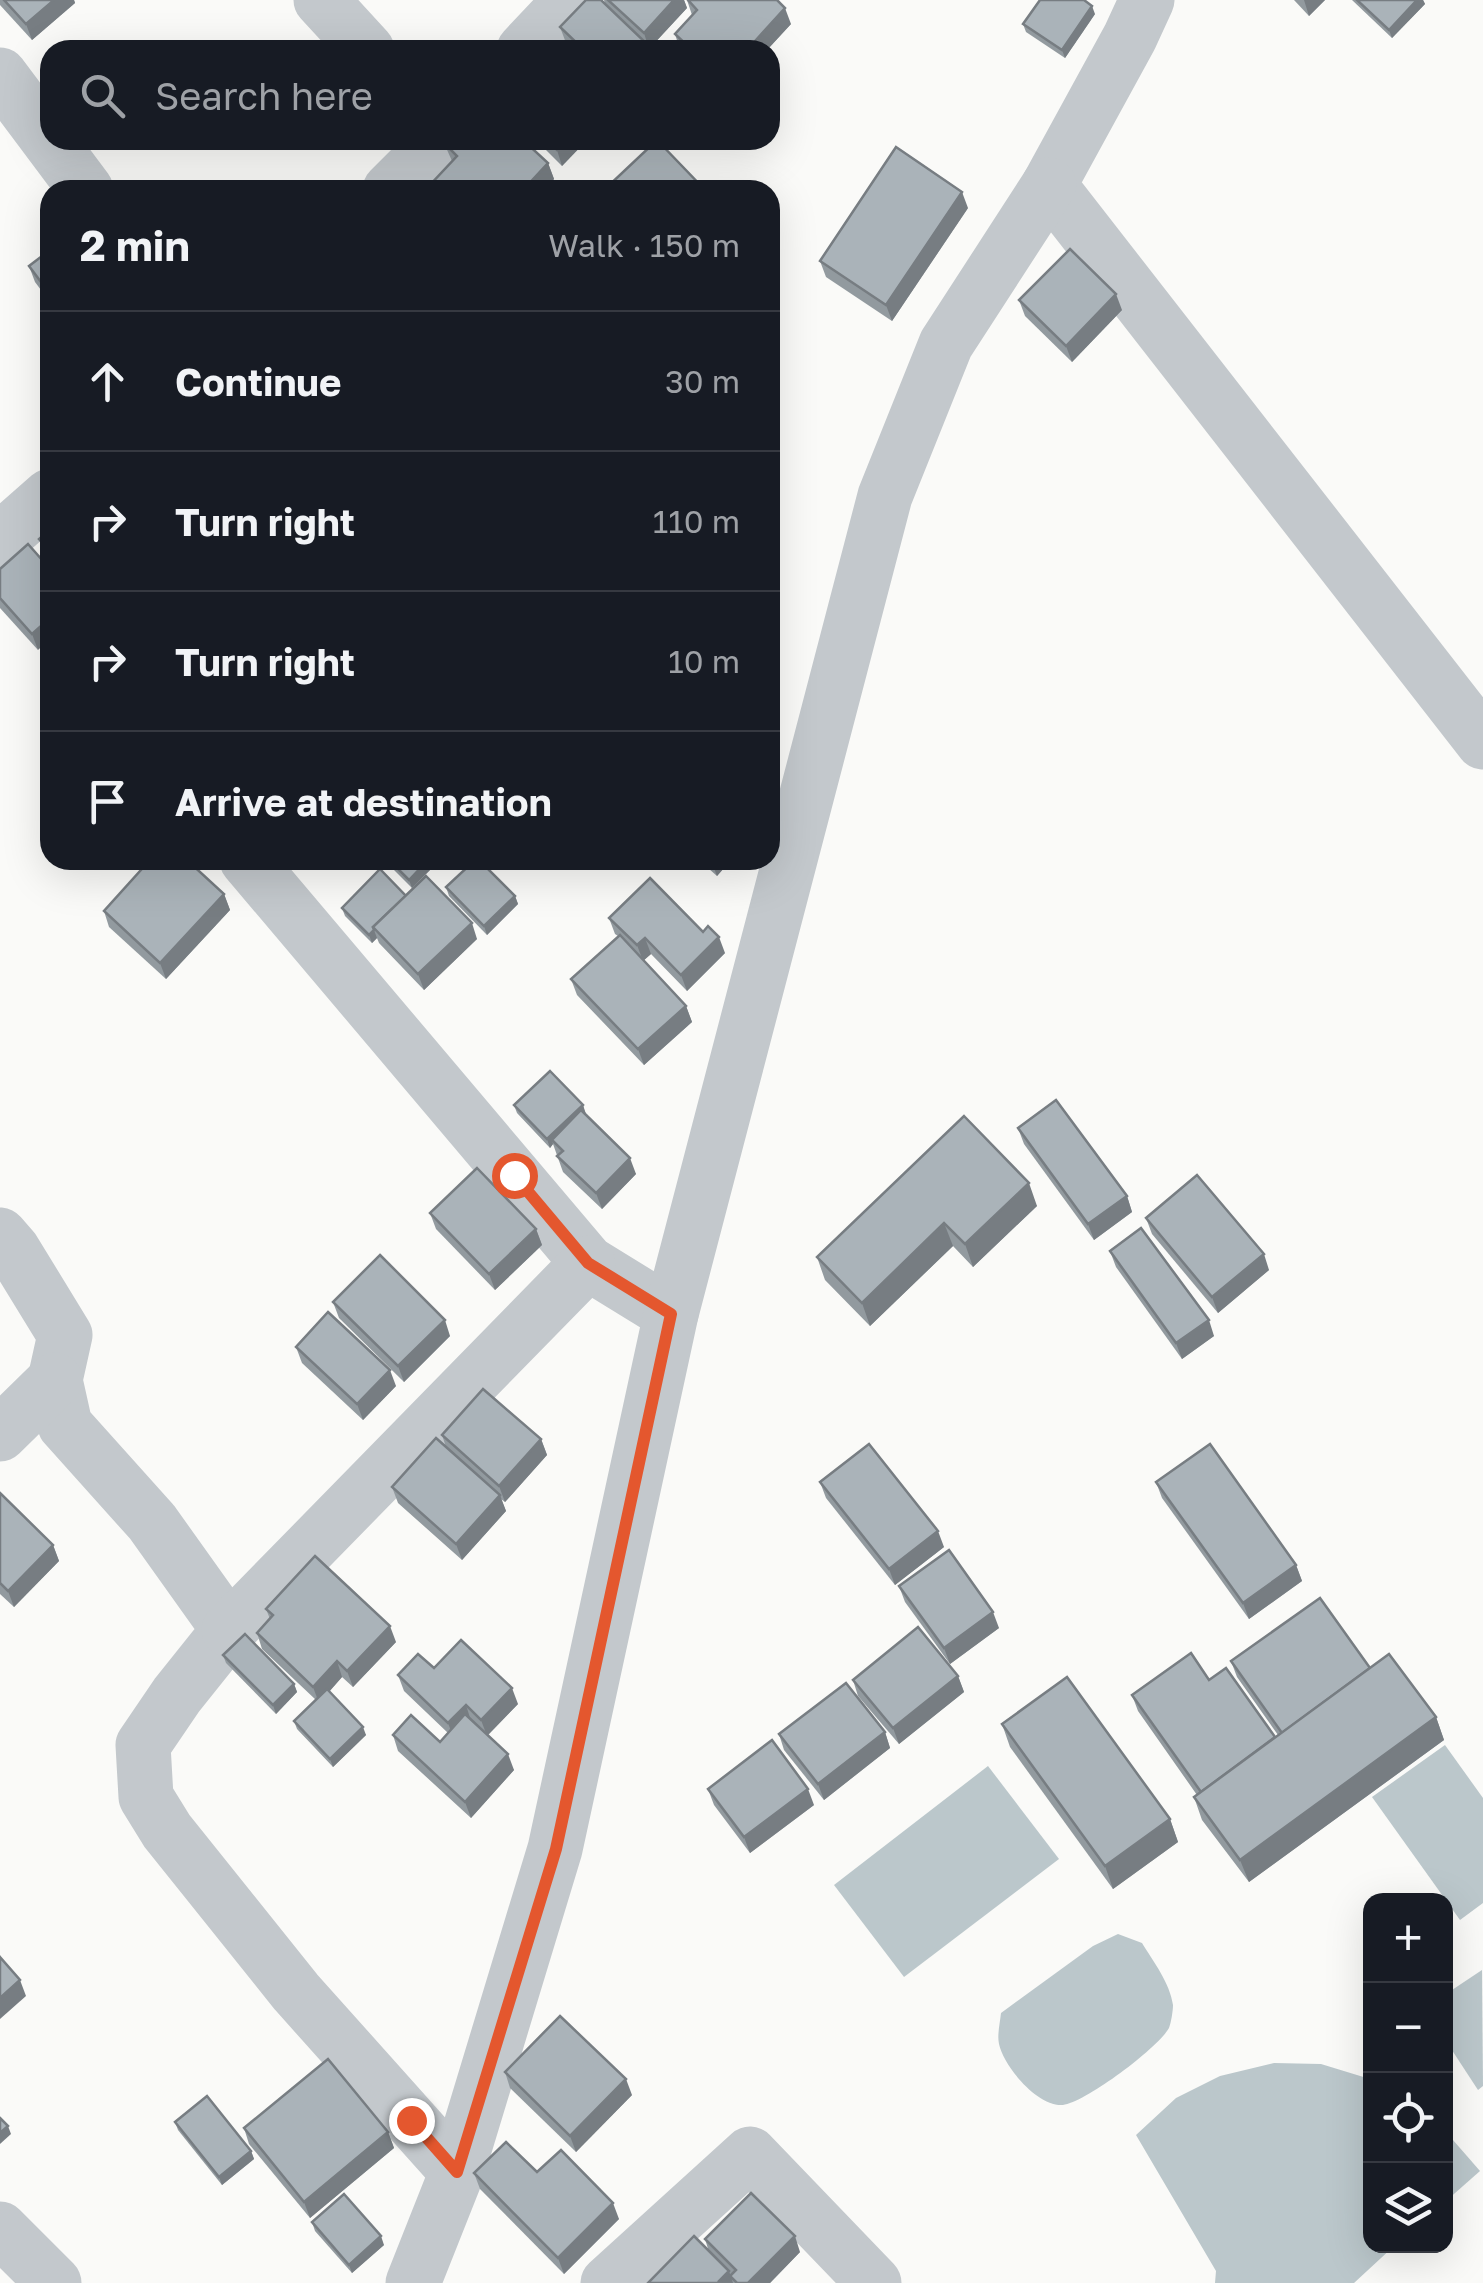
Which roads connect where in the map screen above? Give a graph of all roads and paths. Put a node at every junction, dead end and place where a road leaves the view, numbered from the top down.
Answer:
1 (321, 0) edge
2 (571, 0) edge
3 (1147, 0) edge
4 (358, 40) edge
5 (533, 40) edge
6 (0, 74) edge
7 (40, 128) edge
8 (56, 150) edge
9 (430, 150) edge
10 (79, 180) edge
11 (400, 180) edge
12 (1049, 185) junction
13 (40, 505) edge
14 (0, 540) edge
15 (1483, 742) edge
16 (255, 870) edge
17 (0, 1235) edge
18 (588, 1263) junction
19 (671, 1314) junction
20 (55, 1380) junction
21 (0, 1434) edge
22 (229, 1630) junction
23 (457, 2172) junction
24 (0, 2228) edge
25 (54, 2283) edge
26 (413, 2283) edge
27 (608, 2283) edge
28 (874, 2283) edge

1 - 4 street
2 - 5 street
3 - 12 street
6 - 7 street
8 - 10 street
9 - 11 street
12 - 15 street
12 - 19 street
13 - 14 street
16 - 18 street
17 - 20 street
18 - 19 street
18 - 22 street
19 - 23 street
20 - 21 street
20 - 22 street
22 - 23 street
23 - 26 street
24 - 25 street
27 - 28 street

